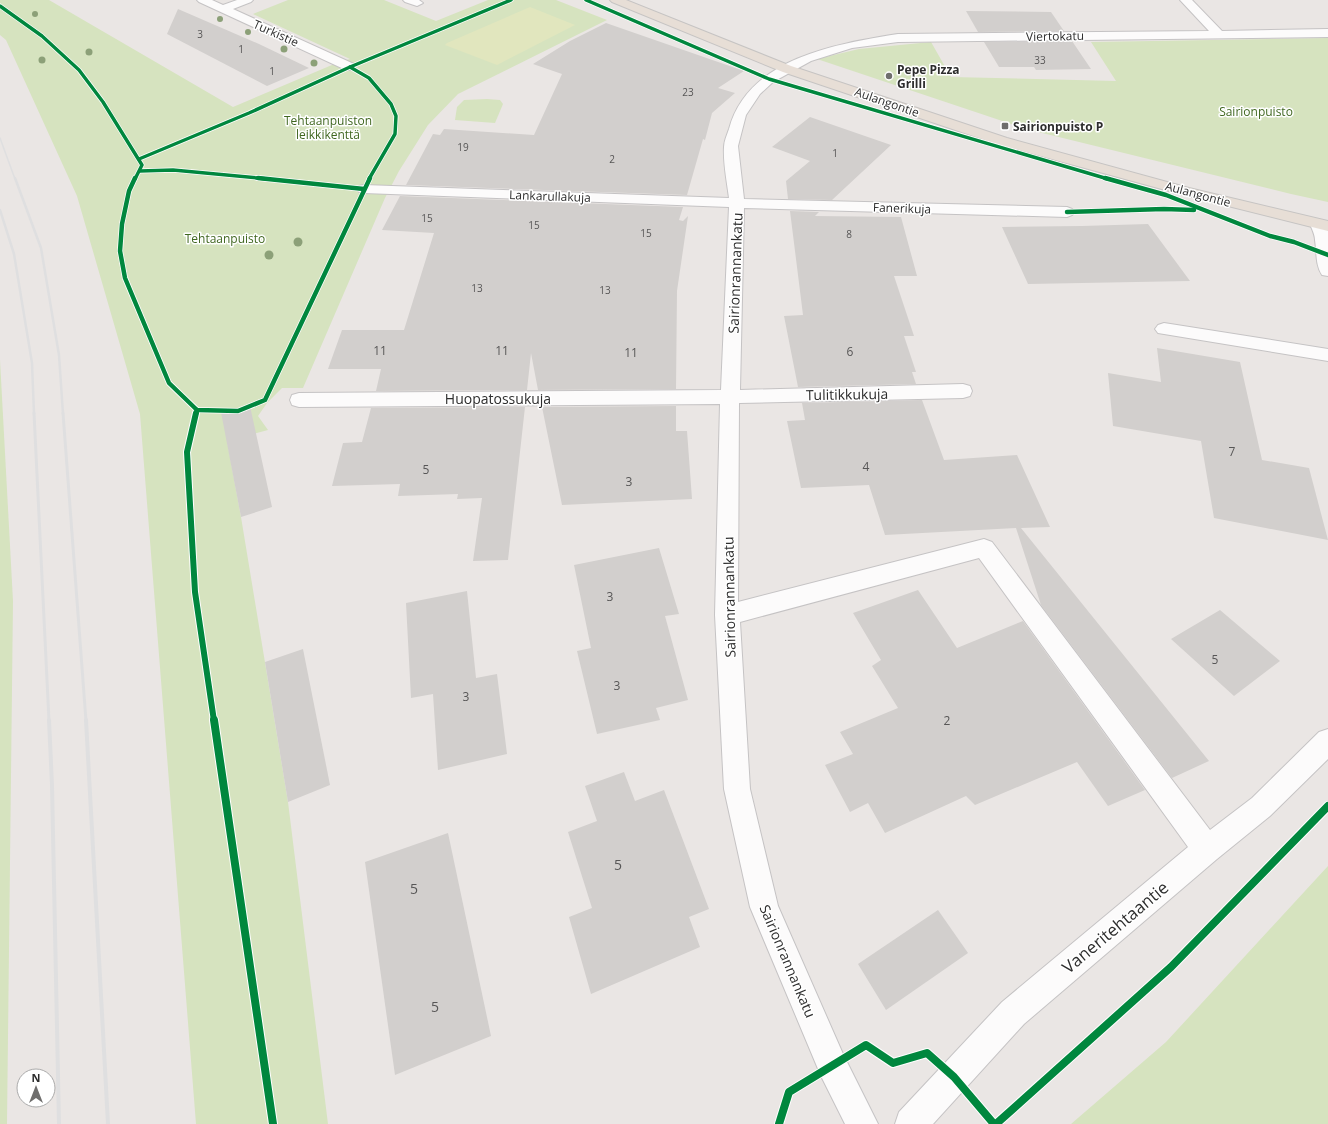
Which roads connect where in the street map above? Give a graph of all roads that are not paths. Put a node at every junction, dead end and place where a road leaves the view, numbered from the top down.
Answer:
1 (203, 0) edge
2 (247, 0) edge
3 (616, 0) edge
4 (1186, 0) edge
5 (223, 9) junction
6 (1328, 33) edge
7 (1219, 34) junction
8 (333, 59) junction
9 (320, 64) dead end
10 (350, 67) dead end
11 (787, 68) junction
12 (364, 189) dead end
13 (736, 203) junction
14 (1067, 212) dead end
15 (1323, 225) edge
16 (1328, 271) edge
17 (1164, 330) dead end
18 (1328, 355) edge
19 (963, 391) dead end
20 (730, 396) junction
21 (299, 400) dead end
22 (727, 615) junction
23 (1328, 741) edge
24 (1207, 849) junction
25 (862, 1124) edge
26 (912, 1124) edge

1 - 5 street, Turkistie
2 - 5 street
3 - 11 main road, Aulangontie
4 - 7 street
5 - 8 street, Turkistie
6 - 7 street, Viertokatu
7 - 11 street, Viertokatu
8 - 9 street
8 - 10 street, Turkistie
11 - 13 street, Sairionrannankatu
11 - 15 main road, Aulangontie
12 - 13 street, Lankarullakuja
13 - 14 street, Fanerikuja
13 - 20 street, Sairionrannankatu
15 - 16 street
17 - 18 street
19 - 20 street, Tulitikkukuja
20 - 21 street, Huopatossukuja
20 - 22 street, Sairionrannankatu
22 - 24 street
22 - 25 street, Sairionrannankatu
23 - 24 street, Vaneritehtaantie
24 - 26 street, Vaneritehtaantie

